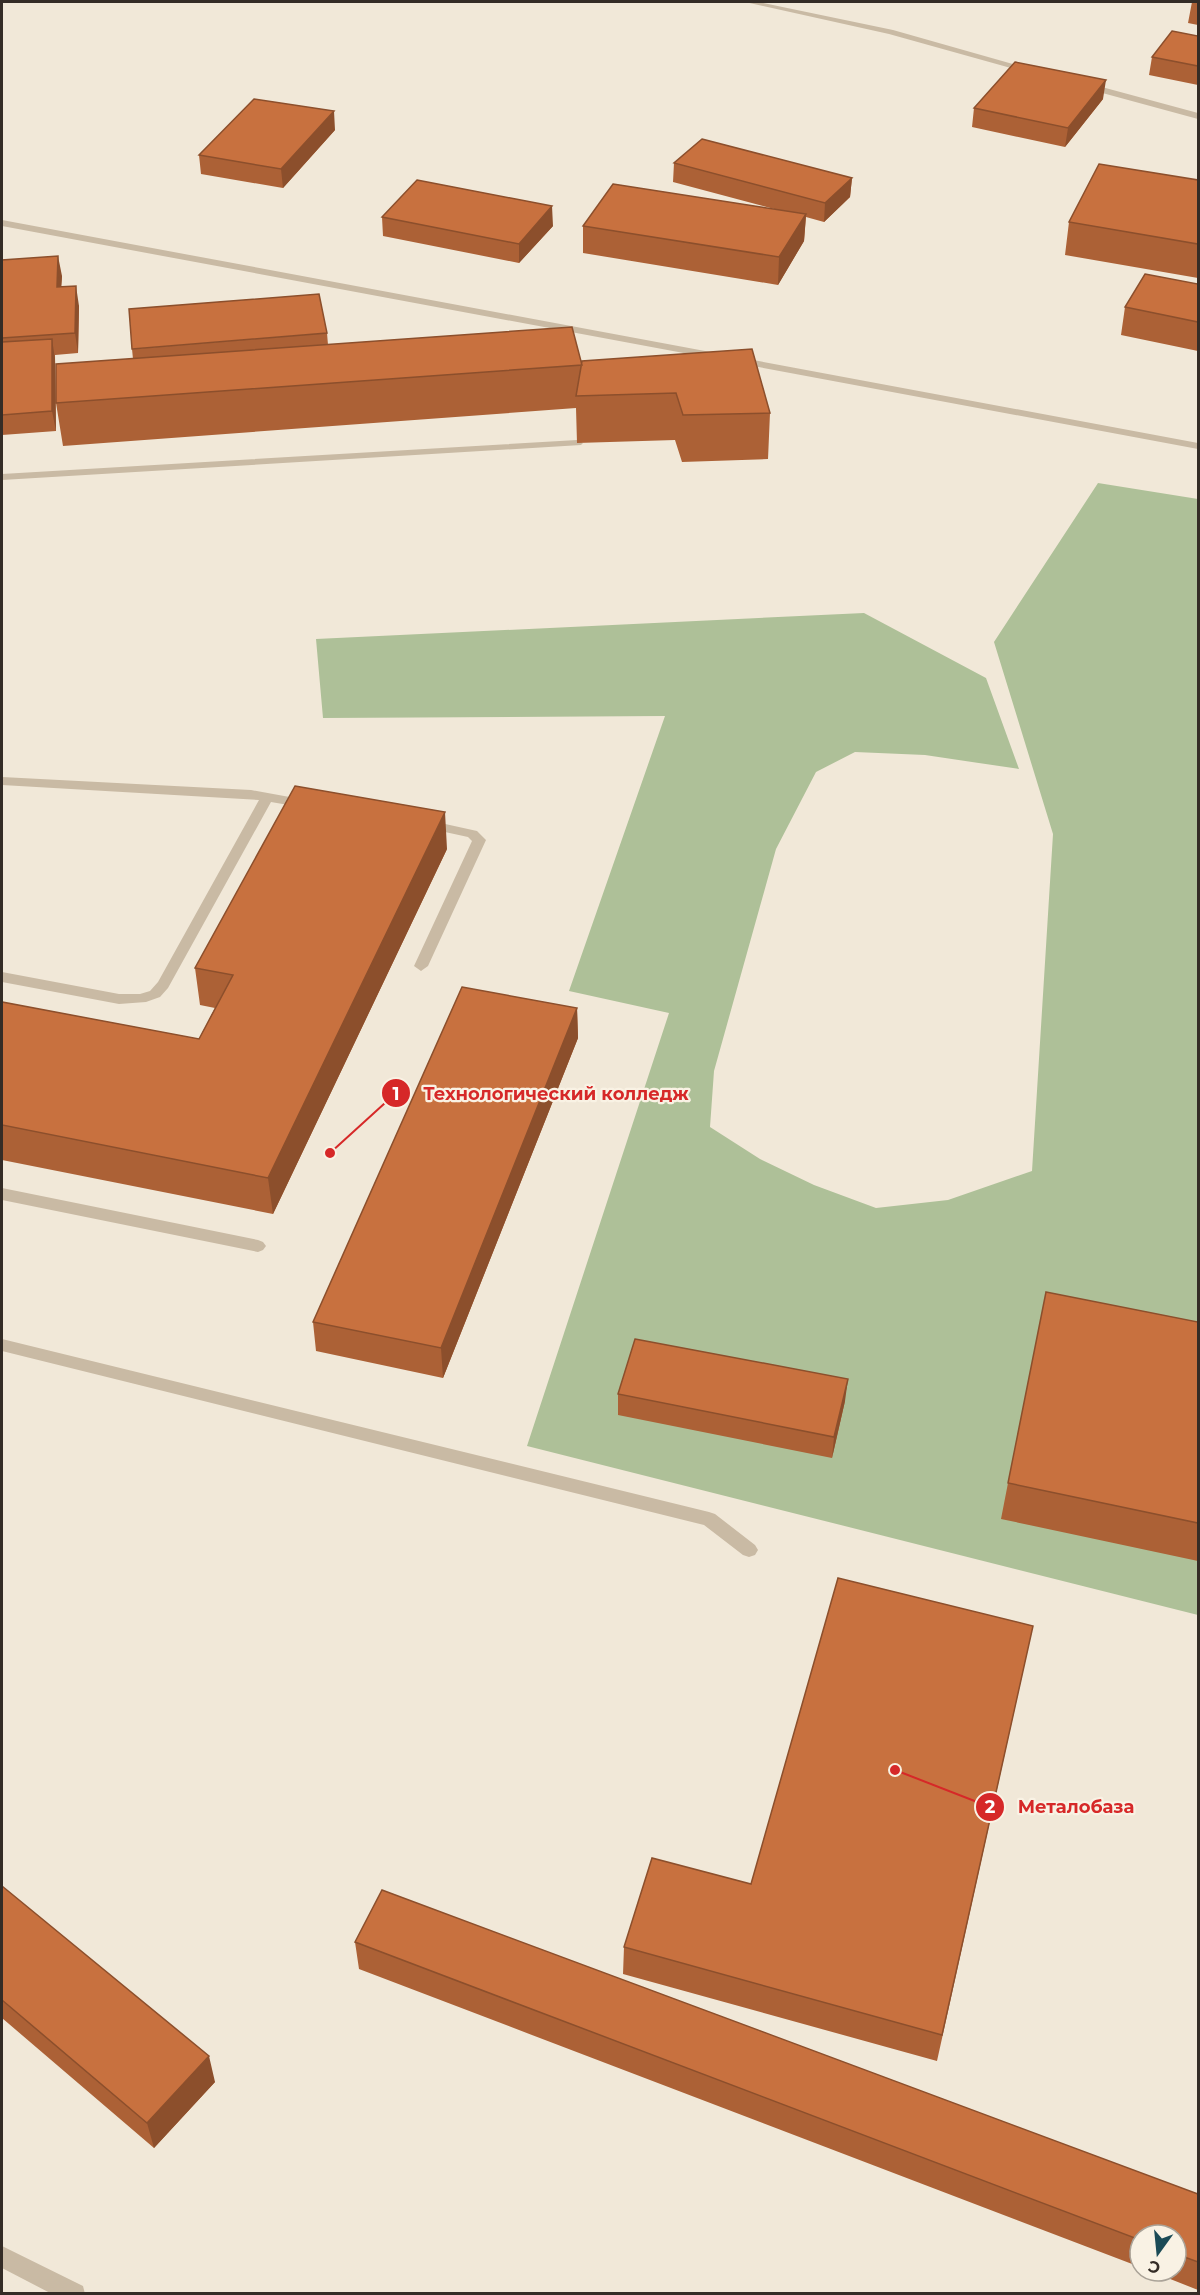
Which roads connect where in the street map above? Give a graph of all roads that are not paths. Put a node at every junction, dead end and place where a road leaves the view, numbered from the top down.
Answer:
1 (749, 2) edge
2 (1038, 73) edge
3 (1073, 82) edge
4 (1198, 116) edge
5 (2, 223) edge
6 (577, 443) edge
7 (1198, 446) edge
8 (2, 477) edge
9 (2, 781) edge
10 (267, 797) junction
11 (323, 807) edge
12 (413, 822) edge
13 (421, 966) dead end
14 (2, 976) edge
15 (2, 1194) edge
16 (258, 1246) dead end
17 (2, 1345) edge
18 (749, 1550) dead end
19 (2, 2256) edge
20 (75, 2294) edge

1 - 2 street
3 - 4 street
5 - 7 street
6 - 8 street
9 - 10 street
10 - 11 street
10 - 14 street
12 - 13 street
15 - 16 street
17 - 18 street
19 - 20 street

